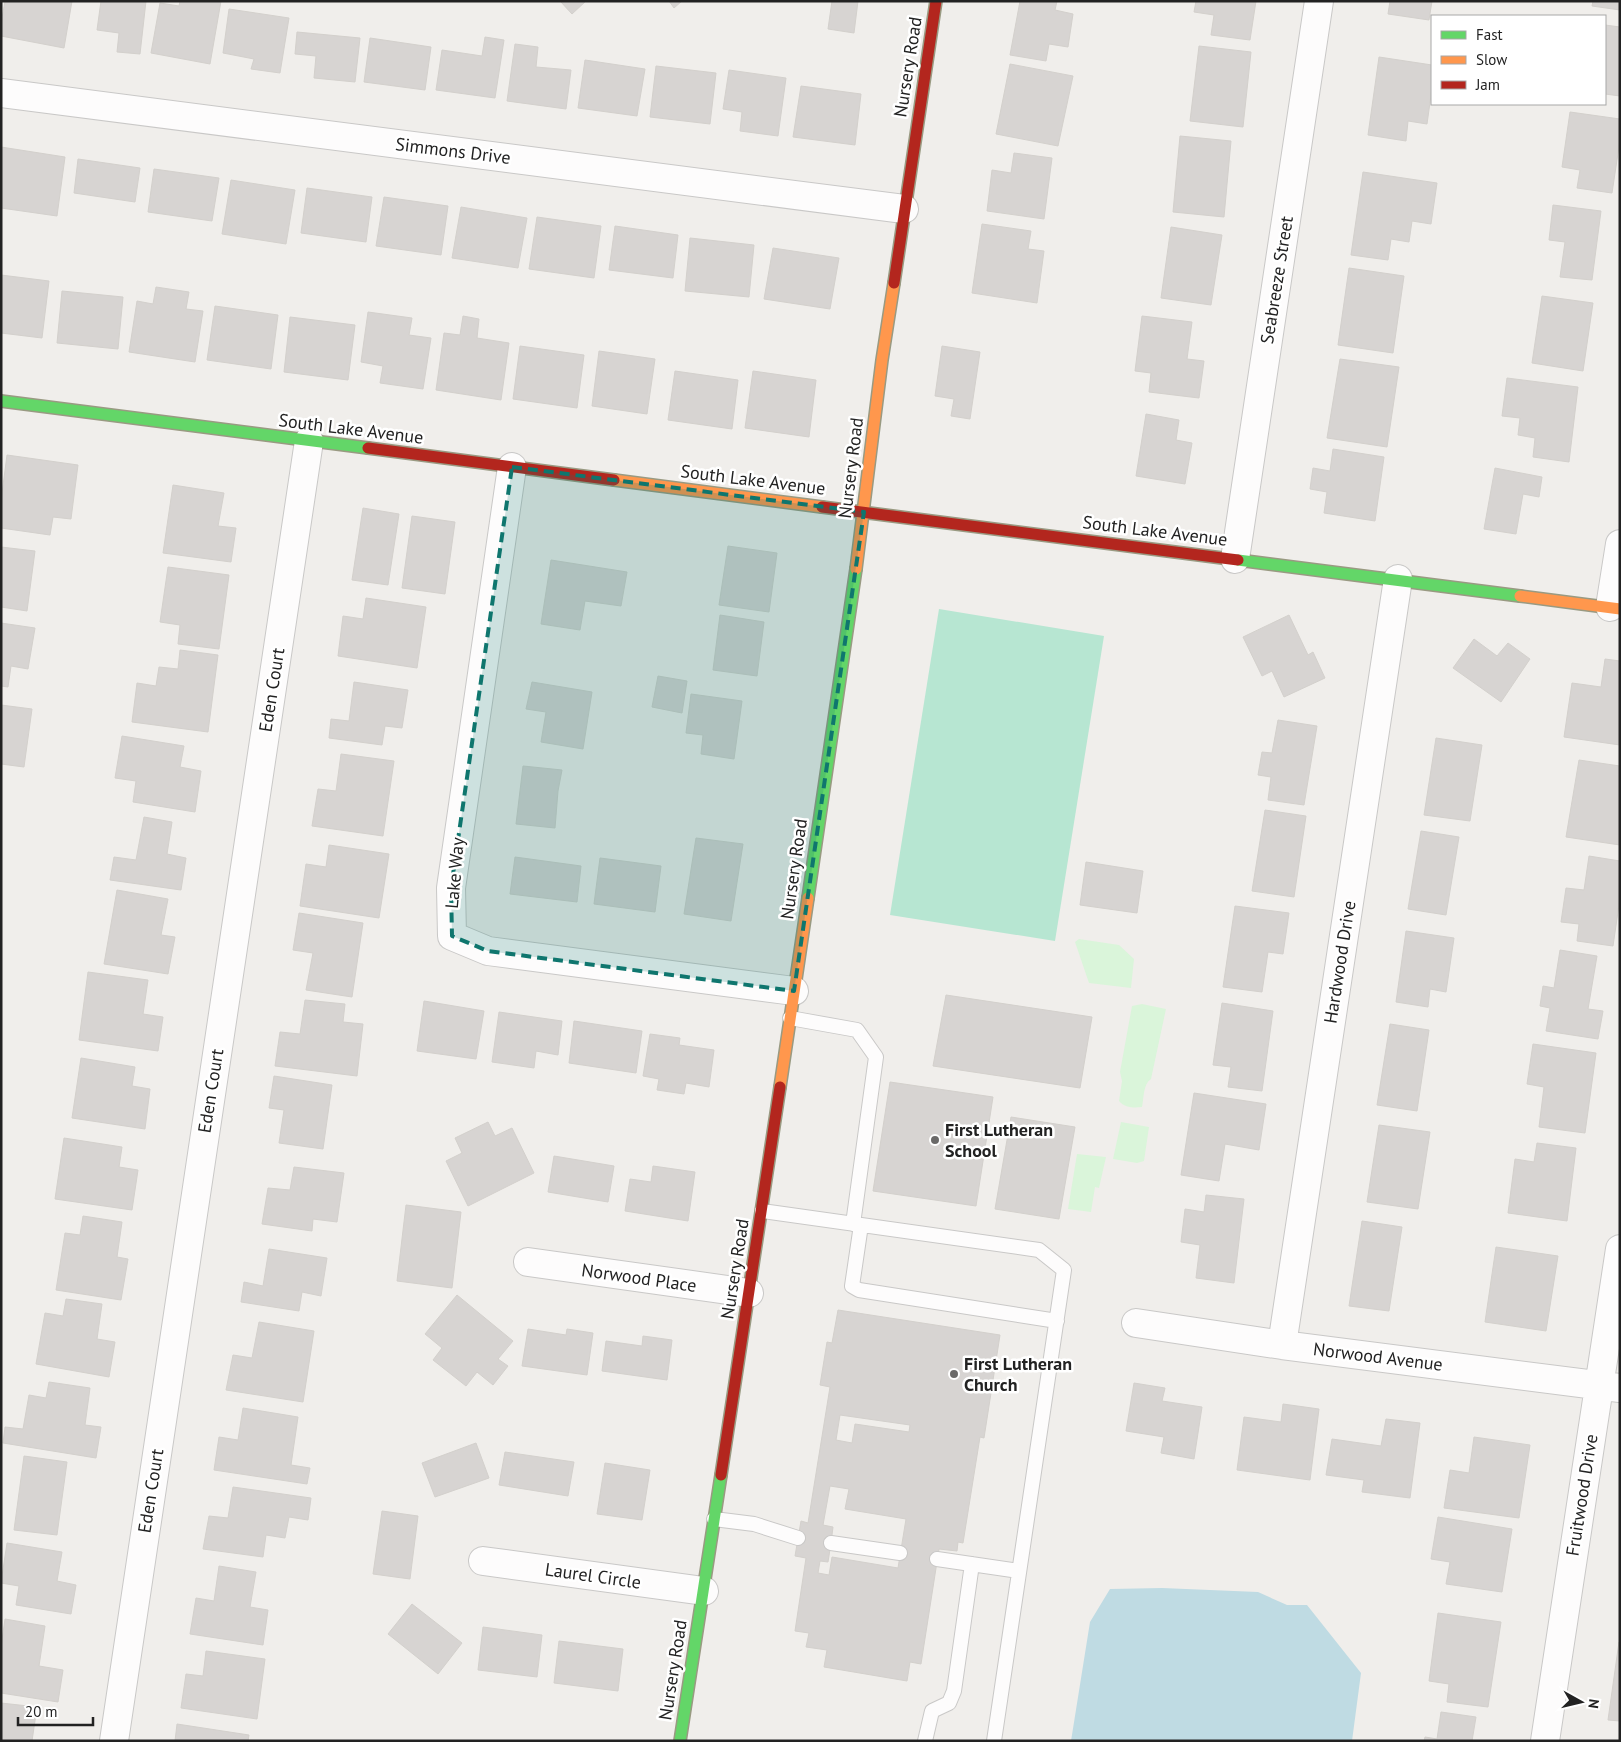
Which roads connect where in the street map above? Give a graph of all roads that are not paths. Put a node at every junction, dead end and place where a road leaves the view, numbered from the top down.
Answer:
1 (936, 1) edge
2 (1319, 1) edge
3 (1, 94) edge
4 (904, 209) junction
5 (1, 401) edge
6 (309, 441) junction
7 (512, 467) junction
8 (864, 512) junction
9 (1620, 544) edge
10 (1235, 559) junction
11 (1398, 580) junction
12 (1615, 608) edge
13 (794, 992) junction
14 (790, 1018) junction
15 (762, 1211) junction
16 (857, 1224) junction
17 (1620, 1249) edge
18 (528, 1262) dead end
19 (749, 1293) junction
20 (1057, 1321) junction
21 (1136, 1323) dead end
22 (1282, 1345) junction
23 (1609, 1387) edge
24 (714, 1519) junction
25 (798, 1538) dead end
26 (831, 1543) dead end
27 (900, 1553) dead end
28 (937, 1559) dead end
29 (483, 1560) dead end
30 (972, 1564) junction
31 (1019, 1571) junction
32 (704, 1591) junction
33 (114, 1741) edge
34 (680, 1741) edge
35 (926, 1741) edge
36 (994, 1741) edge
37 (1545, 1741) edge

1 - 4 street, Nursery Road
2 - 10 street, Seabreeze Street
3 - 4 street, Simmons Drive
4 - 8 street, Nursery Road
5 - 6 street, South Lake Avenue
6 - 7 street, South Lake Avenue
6 - 33 street, Eden Court
7 - 8 street, South Lake Avenue
7 - 13 street, Lake Way
8 - 10 street, South Lake Avenue
8 - 13 street, Nursery Road
9 - 12 street
10 - 11 street, South Lake Avenue
11 - 12 street, South Lake Avenue
11 - 22 street, Hardwood Drive
13 - 14 street, Nursery Road
14 - 15 street, Nursery Road
14 - 16 lane
15 - 16 lane
15 - 19 street, Nursery Road
16 - 20 lane
16 - 20 lane
17 - 23 street, Fruitwood Drive
18 - 19 street, Norwood Place
19 - 24 street, Nursery Road
20 - 31 lane
21 - 22 street, Norwood Avenue
22 - 23 street, Norwood Avenue
23 - 37 street, Fruitwood Drive
24 - 25 lane
24 - 32 street, Nursery Road
26 - 27 lane
28 - 30 lane
29 - 32 street, Laurel Circle
30 - 31 lane
30 - 35 lane
31 - 36 lane
32 - 34 street, Nursery Road

